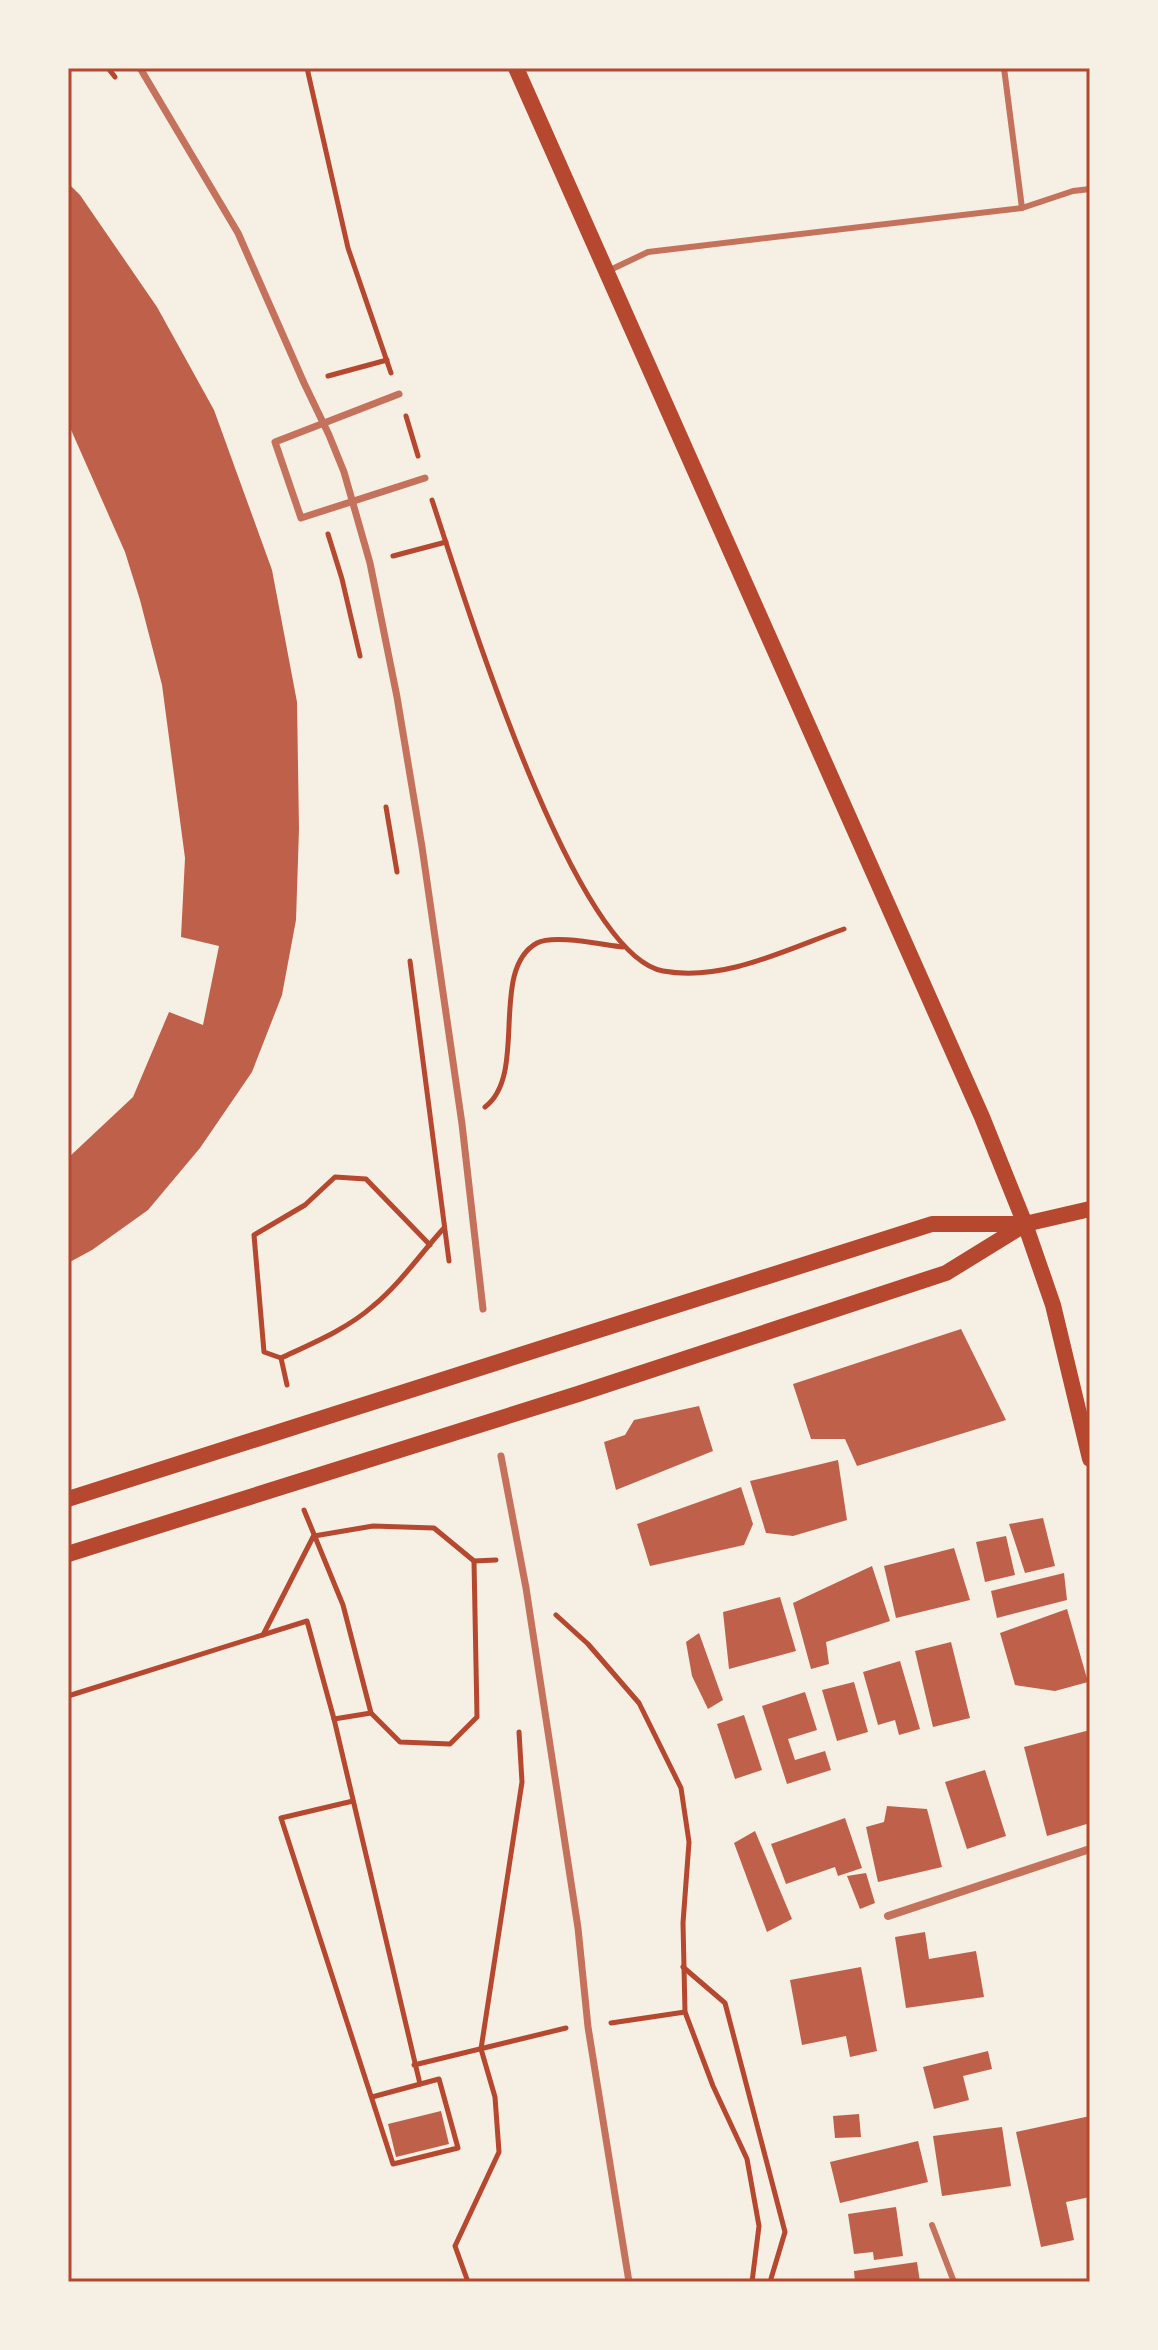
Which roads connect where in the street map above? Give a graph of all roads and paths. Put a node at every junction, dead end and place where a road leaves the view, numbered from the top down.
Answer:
1 (108, 68) edge
2 (140, 68) edge
3 (307, 68) edge
4 (516, 68) edge
5 (1004, 68) edge
6 (116, 79) dead end
7 (1090, 189) edge
8 (1022, 208) junction
9 (606, 272) junction
10 (387, 360) junction
11 (304, 383) junction
12 (399, 394) junction
13 (425, 478) junction
14 (325, 524) dead end
15 (446, 542) junction
16 (370, 563) junction
17 (362, 665) dead end
18 (385, 799) dead end
19 (397, 874) dead end
20 (844, 929) dead end
21 (623, 947) junction
22 (408, 949) dead end
23 (462, 1124) junction
24 (1090, 1209) edge
25 (1025, 1224) junction
26 (451, 1273) dead end
27 (483, 1309) dead end
28 (281, 1358) junction
29 (287, 1385) dead end
30 (501, 1456) dead end
31 (1090, 1459) edge
32 (68, 1499) edge
33 (302, 1506) dead end
34 (314, 1536) junction
35 (493, 1546) dead end
36 (68, 1554) edge
37 (498, 1575) dead end
38 (526, 1588) junction
39 (263, 1636) junction
40 (68, 1696) edge
41 (371, 1713) junction
42 (334, 1719) junction
43 (519, 1724) dead end
44 (353, 1801) junction
45 (1090, 1849) edge
46 (888, 1916) dead end
47 (683, 1966) junction
48 (685, 2012) junction
49 (588, 2027) junction
50 (414, 2065) junction
51 (420, 2084) junction
52 (372, 2097) junction
53 (932, 2225) dead end
54 (468, 2282) edge
55 (629, 2282) edge
56 (752, 2282) edge
57 (770, 2282) edge
58 (954, 2282) edge

1 - 6 path
2 - 11 street
3 - 10 path
4 - 9 main road
5 - 8 lane
7 - 8 lane
8 - 9 lane
9 - 25 main road
10 - 11 path
10 - 12 path
11 - 16 street
12 - 13 path
12 - 13 street
13 - 15 path
14 - 17 path
15 - 16 path
15 - 21 path
16 - 23 street
18 - 19 path
20 - 21 path
21 - 23 path
22 - 26 path
23 - 27 street
24 - 25 main road
25 - 31 main road
25 - 32 main road
25 - 36 main road
28 - 28 path
28 - 29 path
30 - 38 street
33 - 34 path
34 - 39 path
34 - 41 path
34 - 41 path
35 - 37 path
38 - 47 path
38 - 49 street
39 - 40 path
39 - 42 path
41 - 42 path
42 - 44 path
43 - 54 path
44 - 50 path
44 - 52 path
45 - 46 street
47 - 48 path
47 - 57 path
48 - 49 path
48 - 56 path
49 - 50 path
49 - 55 street
50 - 51 path
51 - 52 path
51 - 52 path
53 - 58 lane

